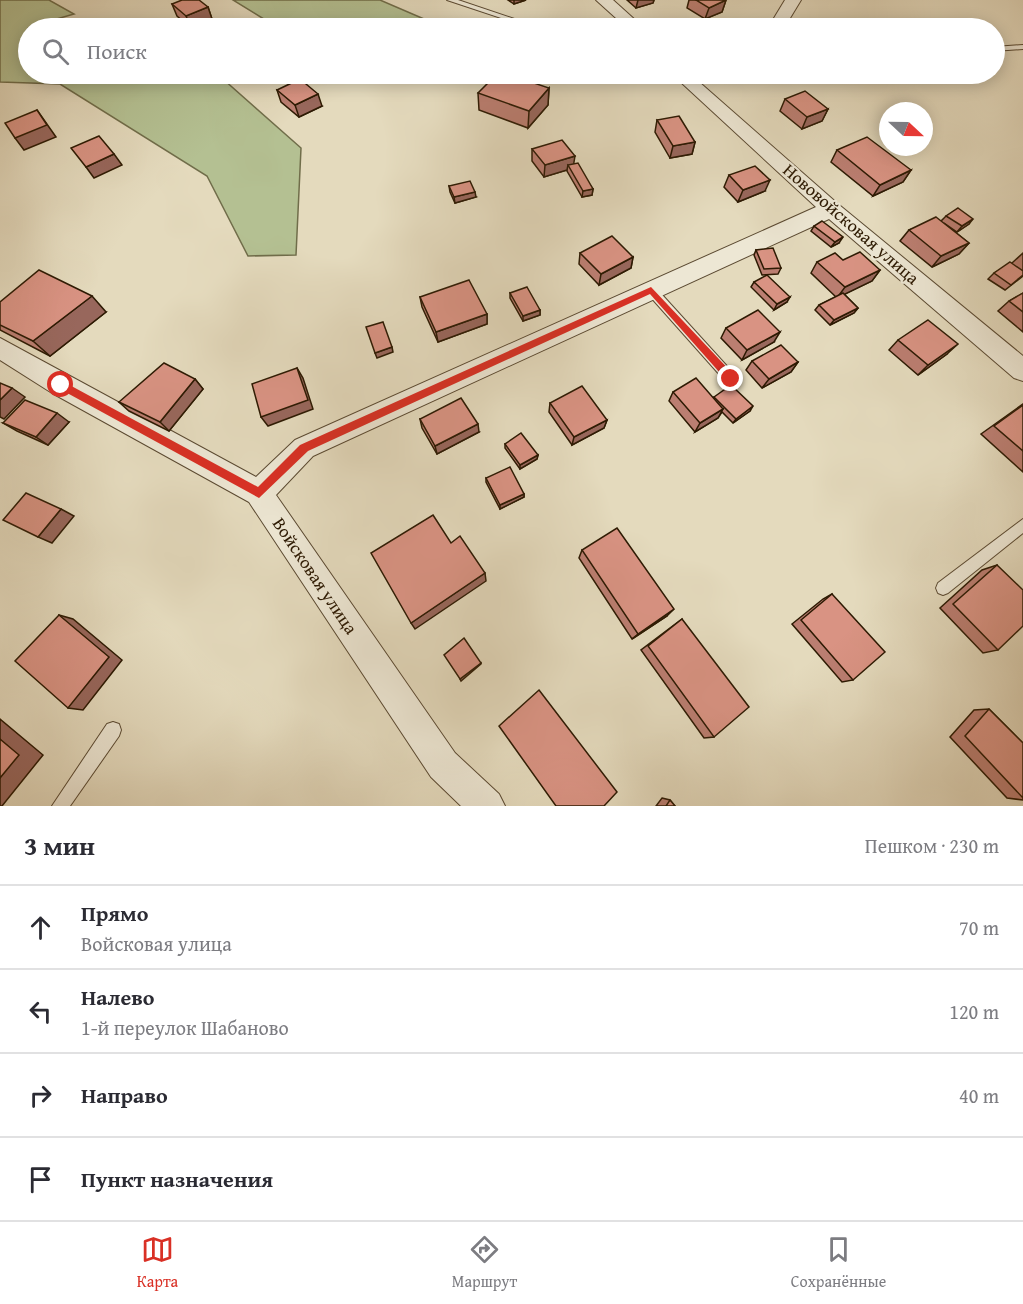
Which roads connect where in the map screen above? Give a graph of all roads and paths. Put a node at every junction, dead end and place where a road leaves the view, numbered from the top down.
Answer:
1 (451, 0) edge
2 (604, 0) edge
3 (793, 0) edge
4 (506, 18) edge
5 (625, 18) edge
6 (782, 18) edge
7 (1023, 47) edge
8 (1005, 48) edge
9 (691, 84) edge
10 (831, 208) junction
11 (651, 290) junction
12 (0, 348) edge
13 (1023, 371) edge
14 (731, 379) dead end
15 (259, 493) junction
16 (1023, 525) edge
17 (943, 588) dead end
18 (112, 730) dead end
19 (60, 806) edge
20 (487, 806) edge

1 - 4 lane
2 - 5 street
3 - 6 street
7 - 8 lane
9 - 10 street, Нововойсковая улица
10 - 11 street
10 - 13 street, Нововойсковая улица
11 - 14 lane
11 - 15 street
12 - 15 street, Войсковая улица
15 - 20 street, Войсковая улица
16 - 17 lane
18 - 19 lane

